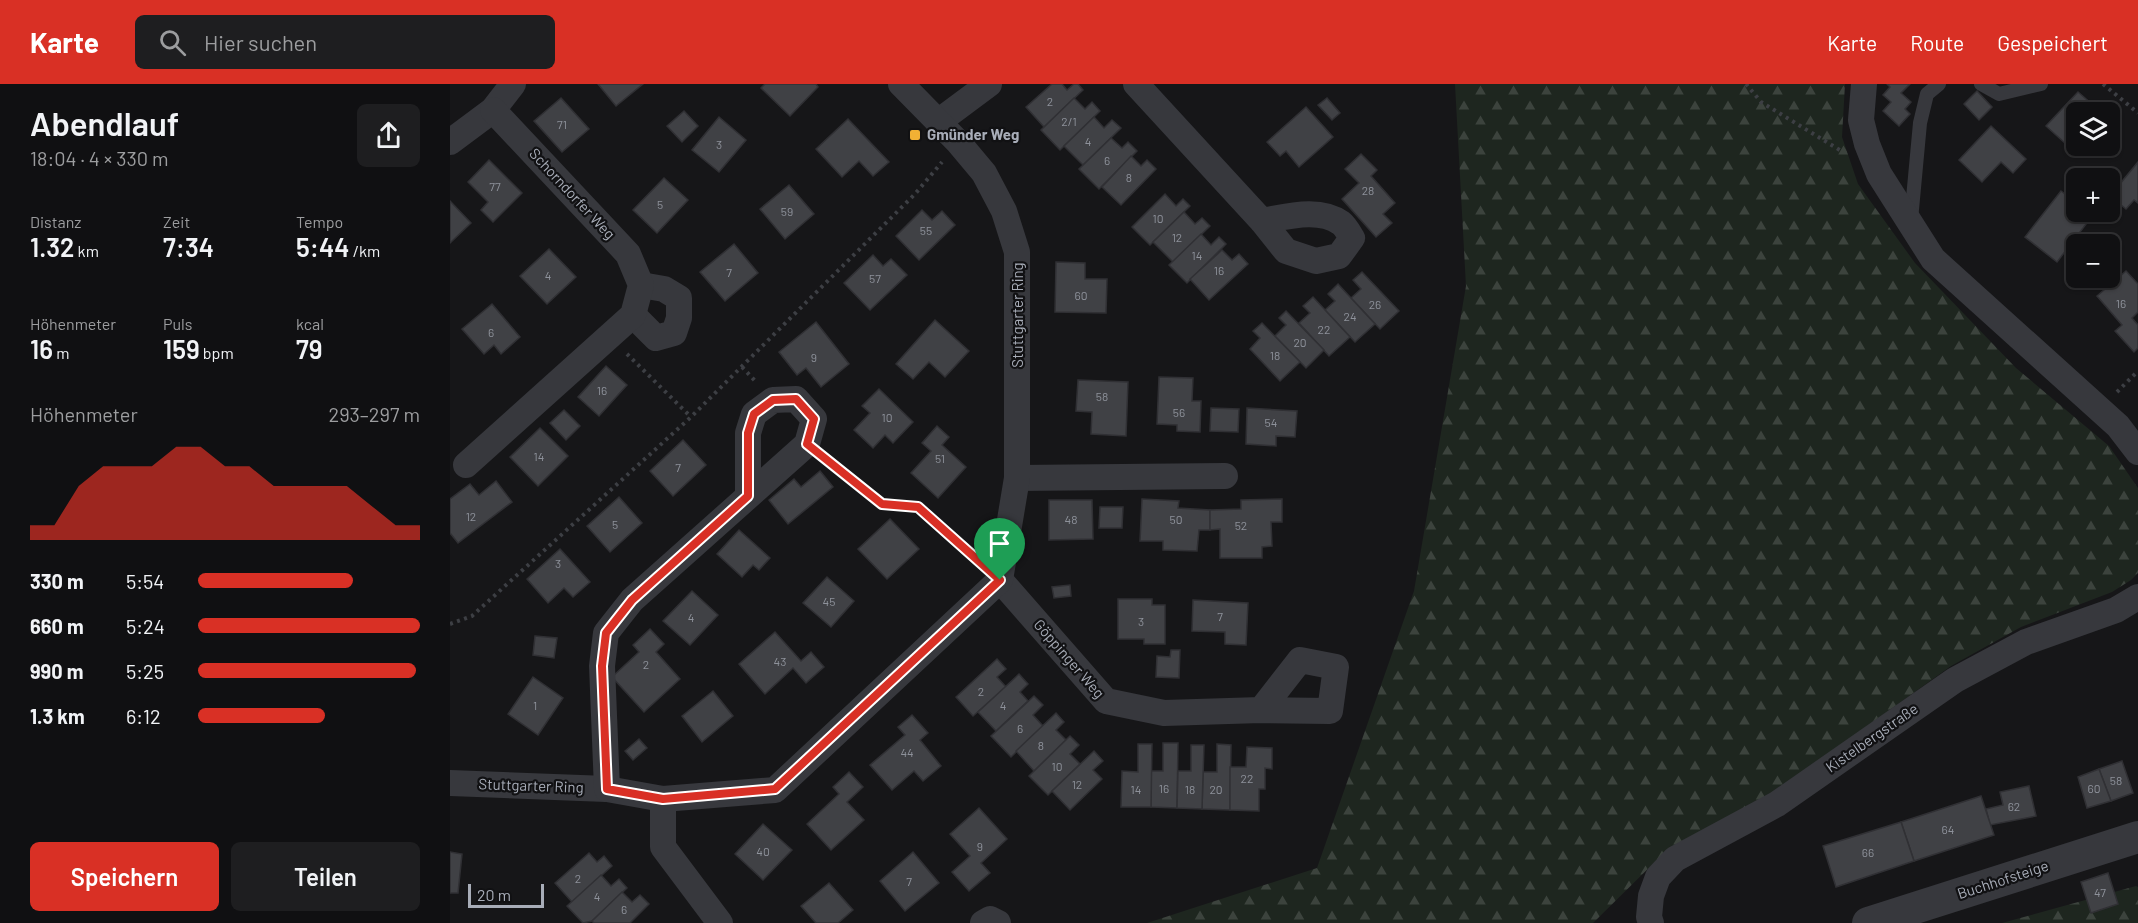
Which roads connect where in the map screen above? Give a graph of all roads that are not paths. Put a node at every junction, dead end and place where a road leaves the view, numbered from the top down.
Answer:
1 (901, 84) edge
2 (989, 84) edge
3 (1136, 84) edge
4 (1864, 84) edge
5 (1939, 84) edge
6 (1981, 84) edge
7 (2042, 84) edge
8 (508, 86) edge
9 (493, 110) junction
10 (938, 122) junction
11 (450, 142) edge
12 (1262, 220) dead end
13 (1911, 225) junction
14 (641, 285) junction
15 (633, 315) junction
16 (2138, 452) edge
17 (466, 465) dead end
18 (1225, 476) dead end
19 (1017, 478) junction
20 (748, 496) junction
21 (1000, 580) junction
22 (2138, 597) edge
23 (1261, 710) dead end
24 (450, 783) edge
25 (607, 789) junction
26 (663, 799) junction
27 (2138, 837) edge
28 (720, 923) edge
29 (983, 923) edge
30 (998, 923) edge
31 (1651, 923) edge
32 (1868, 923) edge

1 - 10 street, Stuttgarter Ring
2 - 10 street
3 - 12 street
4 - 13 street
5 - 13 lane
6 - 7 lane
8 - 9 street
9 - 11 street
9 - 14 street, Schorndorfer Weg
10 - 19 street, Stuttgarter Ring
13 - 16 street
14 - 15 street
14 - 15 street
15 - 17 street
18 - 19 street
19 - 21 street, Stuttgarter Ring
20 - 20 street
20 - 25 street
21 - 23 street, Göppinger Weg
21 - 26 street, Stuttgarter Ring
22 - 31 street, Kistelbergstraße
24 - 25 street, Stuttgarter Ring
25 - 26 street, Stuttgarter Ring
26 - 28 street
27 - 32 street, Buchhofsteige
29 - 30 street

